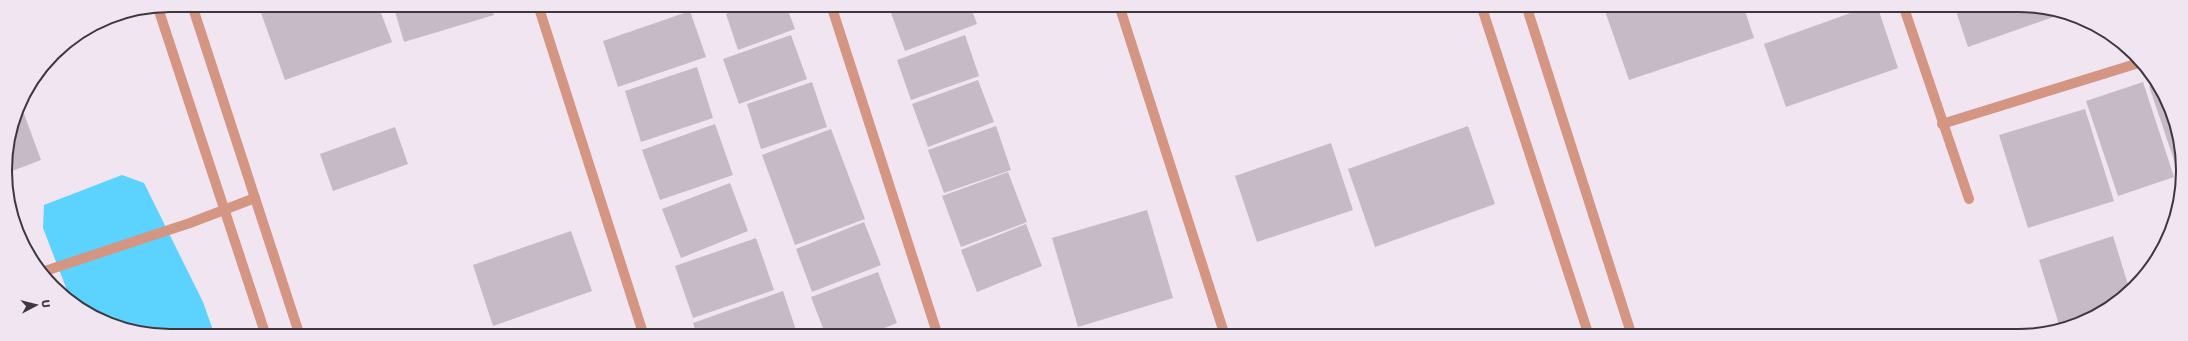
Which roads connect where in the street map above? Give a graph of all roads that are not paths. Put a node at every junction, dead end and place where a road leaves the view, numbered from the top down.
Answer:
1 (159, 12) edge
2 (194, 12) edge
3 (540, 12) edge
4 (833, 12) edge
5 (1121, 12) edge
6 (1483, 12) edge
7 (1528, 12) edge
8 (1905, 12) edge
9 (2135, 64) edge
10 (1942, 124) junction
11 (255, 198) junction
12 (1969, 199) dead end
13 (224, 209) junction
14 (47, 270) edge
15 (264, 329) edge
16 (298, 329) edge
17 (642, 329) edge
18 (936, 329) edge
19 (1223, 329) edge
20 (1587, 329) edge
21 (1630, 329) edge

1 - 13 street
2 - 11 street
3 - 17 street
4 - 18 street
5 - 19 street
6 - 20 street
7 - 21 street
8 - 10 street
9 - 10 street
10 - 12 street
11 - 13 street
11 - 16 street
13 - 14 street
13 - 15 street

